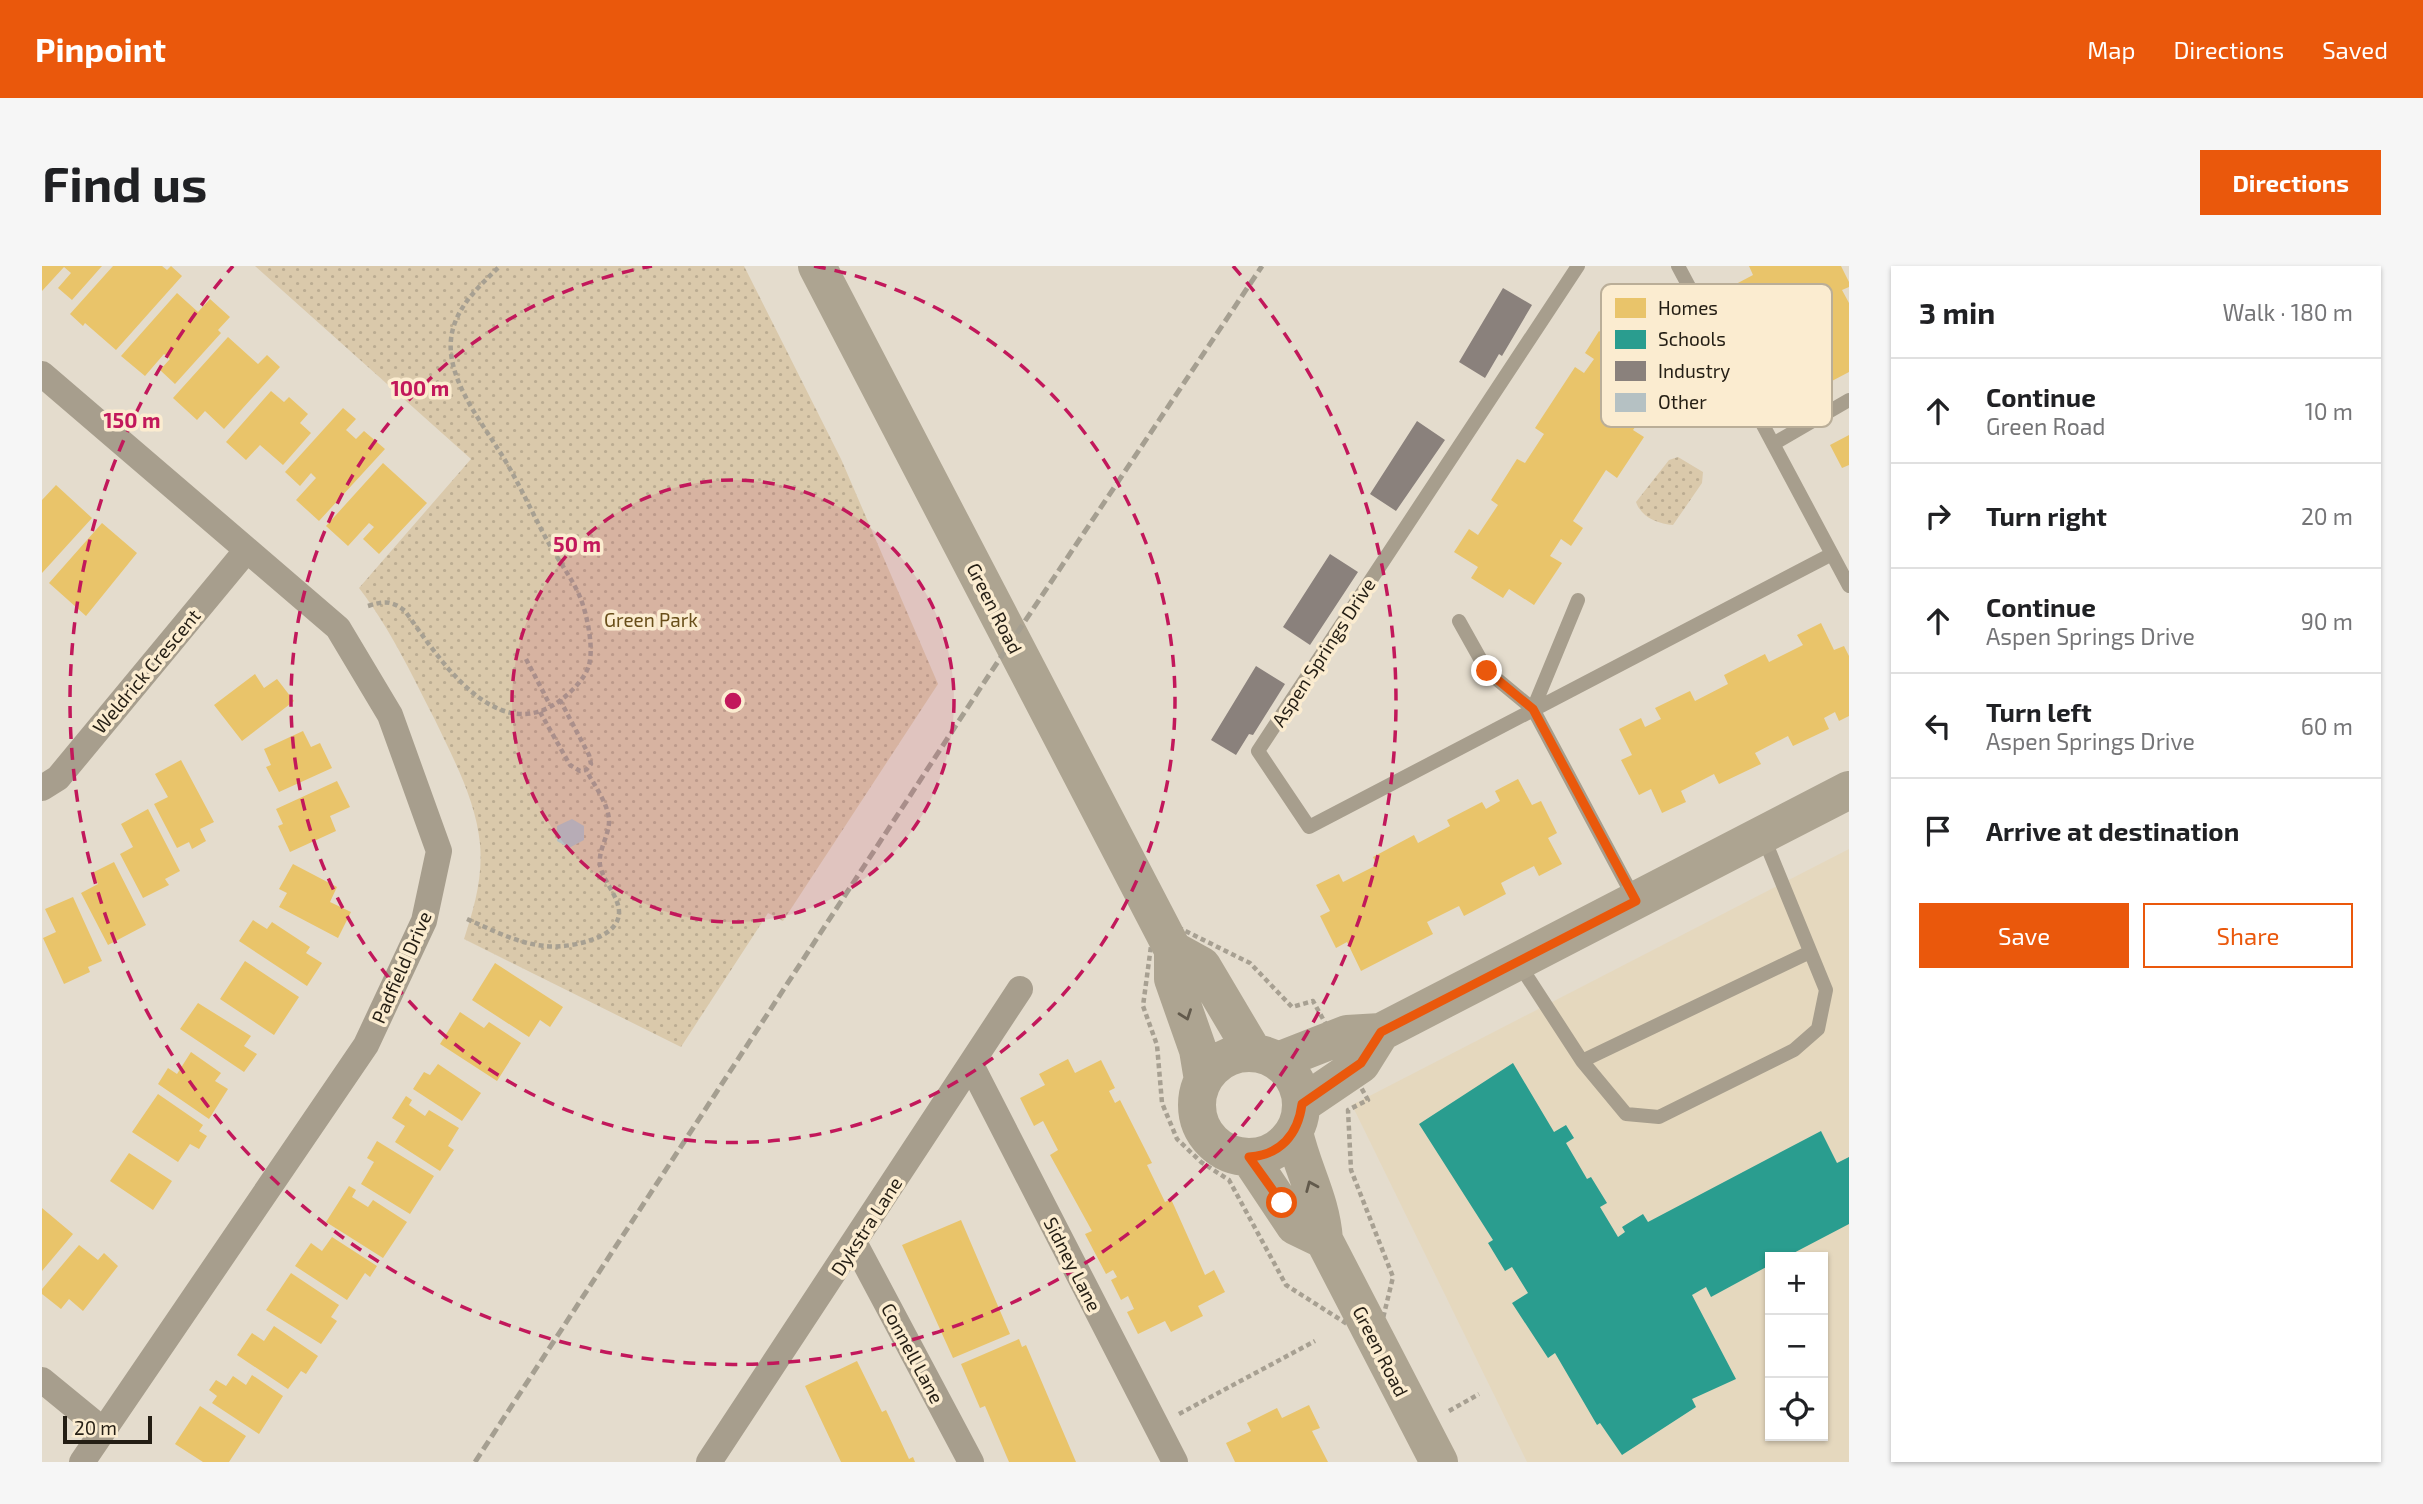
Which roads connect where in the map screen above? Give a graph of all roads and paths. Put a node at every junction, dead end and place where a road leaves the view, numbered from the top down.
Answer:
1 (500, 266) edge
2 (817, 266) edge
3 (1578, 266) edge
4 (1678, 266) edge
5 (1688, 284) edge
6 (42, 374) edge
7 (1849, 400) edge
8 (1832, 410) edge
9 (1764, 427) edge
10 (1802, 427) edge
11 (1773, 444) junction
12 (246, 551) junction
13 (1832, 554) junction
14 (1849, 586) edge
15 (1578, 600) dead end
16 (368, 606) dead end
17 (1459, 621) dead end
18 (526, 660) dead end
19 (560, 701) junction
20 (550, 706) junction
21 (1533, 709) junction
22 (540, 712) junction
23 (586, 770) junction
24 (42, 788) edge
25 (1849, 790) edge
26 (1763, 835) junction
27 (1636, 901) junction
28 (1155, 916) junction
29 (467, 919) dead end
30 (1173, 950) junction
31 (1810, 952) junction
32 (1518, 963) junction
33 (1020, 989) dead end
34 (1342, 1054) junction
35 (1266, 1056) junction
36 (1582, 1061) junction
37 (971, 1065) junction
38 (1203, 1080) junction
39 (1298, 1118) junction
40 (1249, 1157) junction
41 (1324, 1240) junction
42 (855, 1244) junction
43 (1315, 1341) dead end
44 (1377, 1343) junction
45 (42, 1380) edge
46 (1156, 1426) junction
47 (103, 1430) junction
48 (82, 1462) edge
49 (709, 1462) edge
50 (971, 1462) edge
51 (1175, 1462) edge
52 (1439, 1462) edge

1 - 19 path
2 - 28 street, Green Road
3 - 21 lane, Aspen Springs Drive
4 - 5 lane
6 - 12 street, Padfield Drive
7 - 8 lane
9 - 11 lane
10 - 11 lane
11 - 13 lane
12 - 24 street, Weldrick Crescent
12 - 47 street, Padfield Drive
13 - 14 lane
13 - 21 lane, Aspen Springs Drive
15 - 21 lane
16 - 22 path
17 - 21 lane
18 - 20 path
19 - 20 path
19 - 23 path
20 - 22 path
21 - 27 lane
22 - 23 path
23 - 29 path
25 - 26 street
26 - 27 street
26 - 31 lane
27 - 32 street
28 - 30 street, Green Road
28 - 34 path
30 - 35 street
30 -> 38 street, Green Road
31 - 36 lane
31 - 36 lane
32 - 34 street
32 - 36 lane
33 - 37 street, Dykstra Lane
34 - 35 street
34 - 39 street
34 - 44 path
35 - 38 street
35 - 39 street
37 - 42 street, Dykstra Lane
37 - 46 street, Sidney Lane
38 - 40 street
39 - 40 street
41 -> 39 street, Green Road
40 - 41 street
41 - 44 street, Green Road
42 - 49 street, Dykstra Lane
42 - 50 street, Connell Lane
43 - 46 path
44 - 52 street, Green Road
45 - 47 street
46 - 51 street, Sidney Lane
47 - 48 street, Padfield Drive

